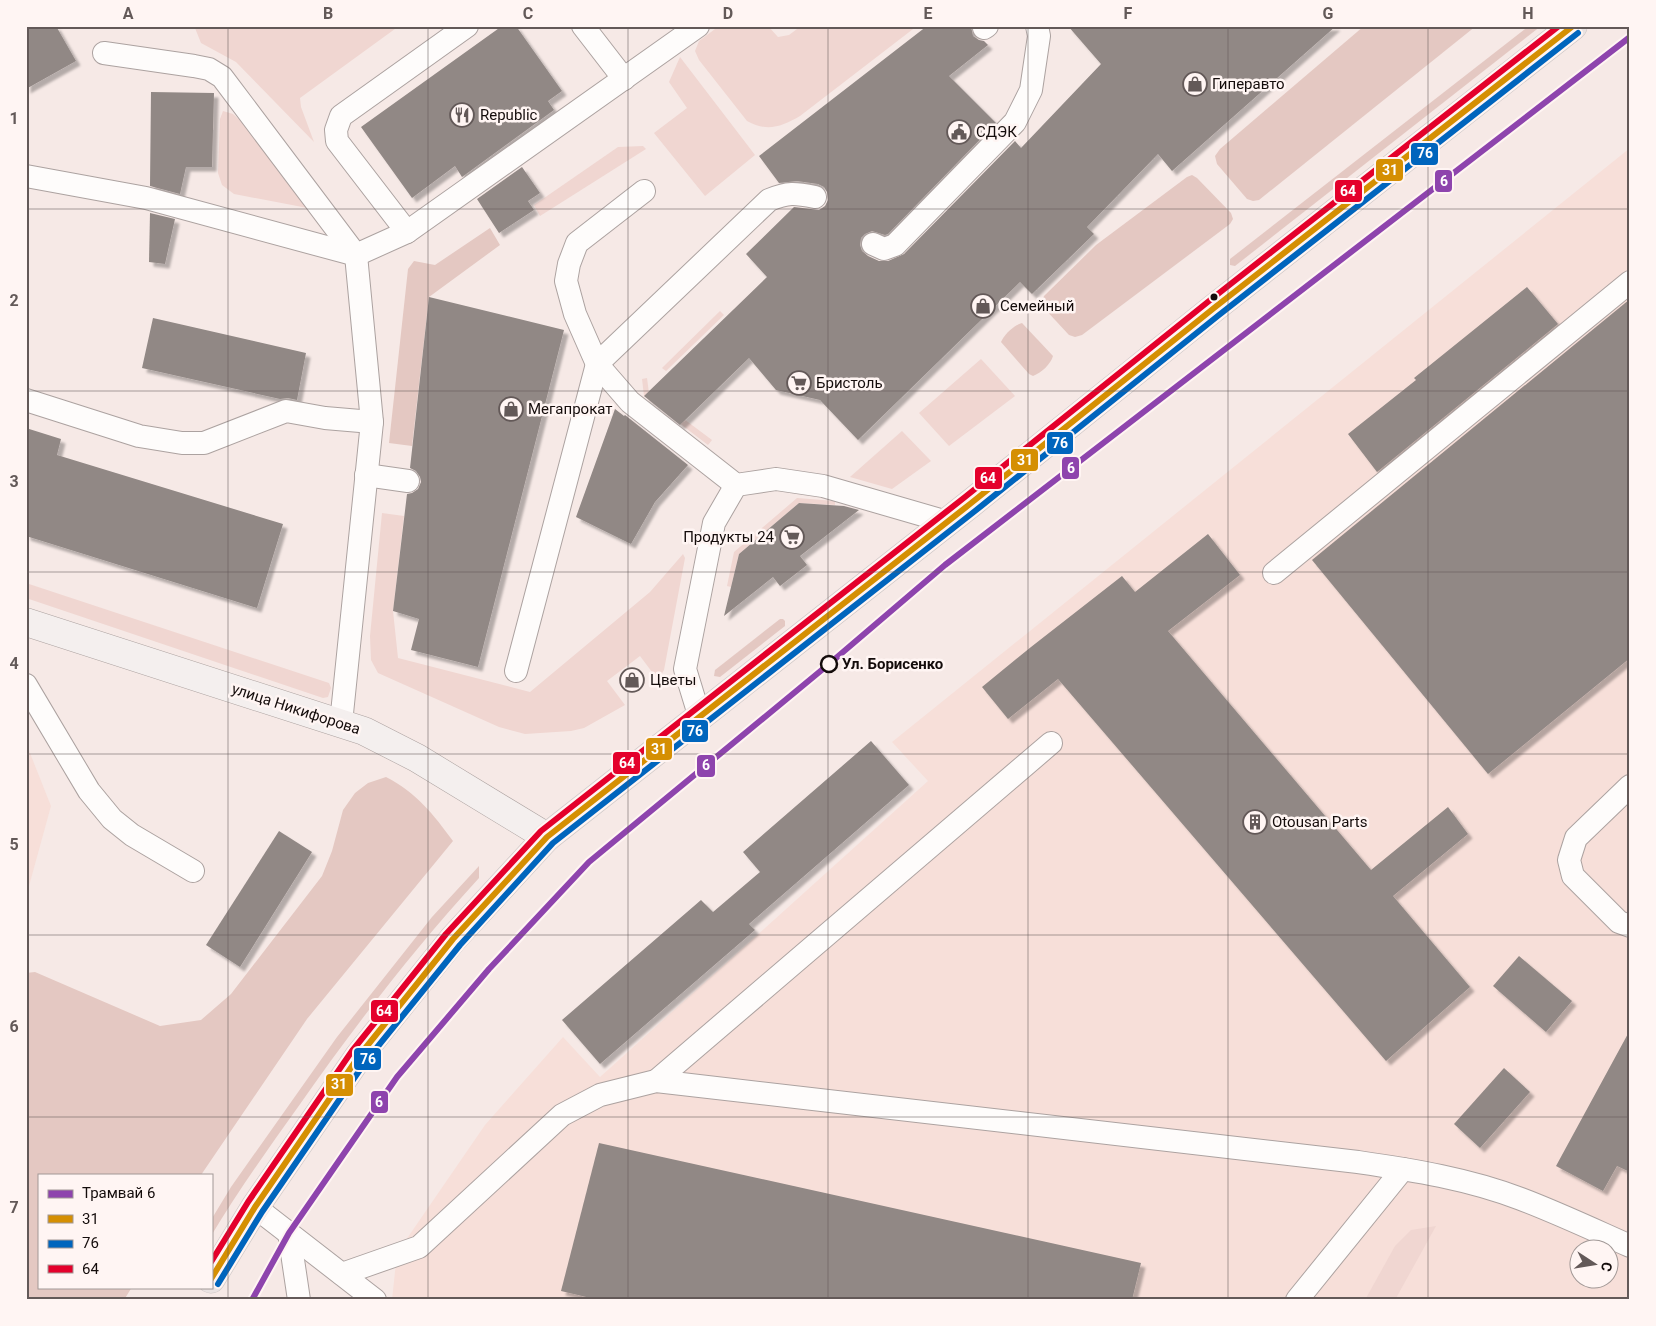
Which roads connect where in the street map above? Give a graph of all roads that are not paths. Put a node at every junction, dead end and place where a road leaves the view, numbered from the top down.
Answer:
1 (467, 26) edge
2 (583, 26) edge
3 (698, 26) edge
4 (1037, 26) edge
5 (1573, 26) edge
6 (104, 53) dead end
7 (624, 79) junction
8 (26, 176) edge
9 (644, 190) dead end
10 (815, 197) dead end
11 (407, 232) junction
12 (873, 244) dead end
13 (356, 255) junction
14 (1630, 282) edge
15 (598, 364) junction
16 (26, 400) edge
17 (372, 422) junction
18 (366, 475) junction
19 (408, 481) dead end
20 (736, 485) junction
21 (947, 522) junction
22 (1274, 573) dead end
23 (26, 622) edge
24 (516, 671) dead end
25 (26, 685) edge
26 (700, 718) junction
27 (341, 723) junction
28 (1051, 744) dead end
29 (1630, 786) edge
30 (547, 837) junction
31 (193, 871) dead end
32 (1630, 926) edge
33 (656, 1081) junction
34 (1403, 1169) junction
35 (255, 1207) junction
36 (290, 1233) junction
37 (1630, 1246) edge
38 (342, 1274) junction
39 (212, 1277) edge
40 (205, 1288) edge
41 (199, 1300) edge
42 (299, 1300) edge
43 (375, 1300) edge
44 (1297, 1300) edge

1 - 11 lane
2 - 7 lane
3 - 7 lane
4 - 12 lane
5 - 21 main road
6 - 13 lane
7 - 11 lane
8 - 13 lane
9 - 15 lane
10 - 15 lane
11 - 13 lane
13 - 17 lane
14 - 22 lane
15 - 20 lane
15 - 24 lane
16 - 17 lane
17 - 18 lane
18 - 19 lane
18 - 27 lane
20 - 21 lane
20 - 26 lane
21 - 26 main road
23 - 27 main road, улица Никифорова
25 - 31 lane
26 - 30 main road
27 - 30 main road, улица Никифорова
28 - 33 lane
29 - 32 lane
30 - 35 main road
33 - 34 lane
33 - 38 lane
34 - 37 lane
34 - 44 lane
35 - 36 lane
35 - 39 main road
36 - 38 lane
36 - 42 lane
38 - 43 lane
40 - 41 main road

